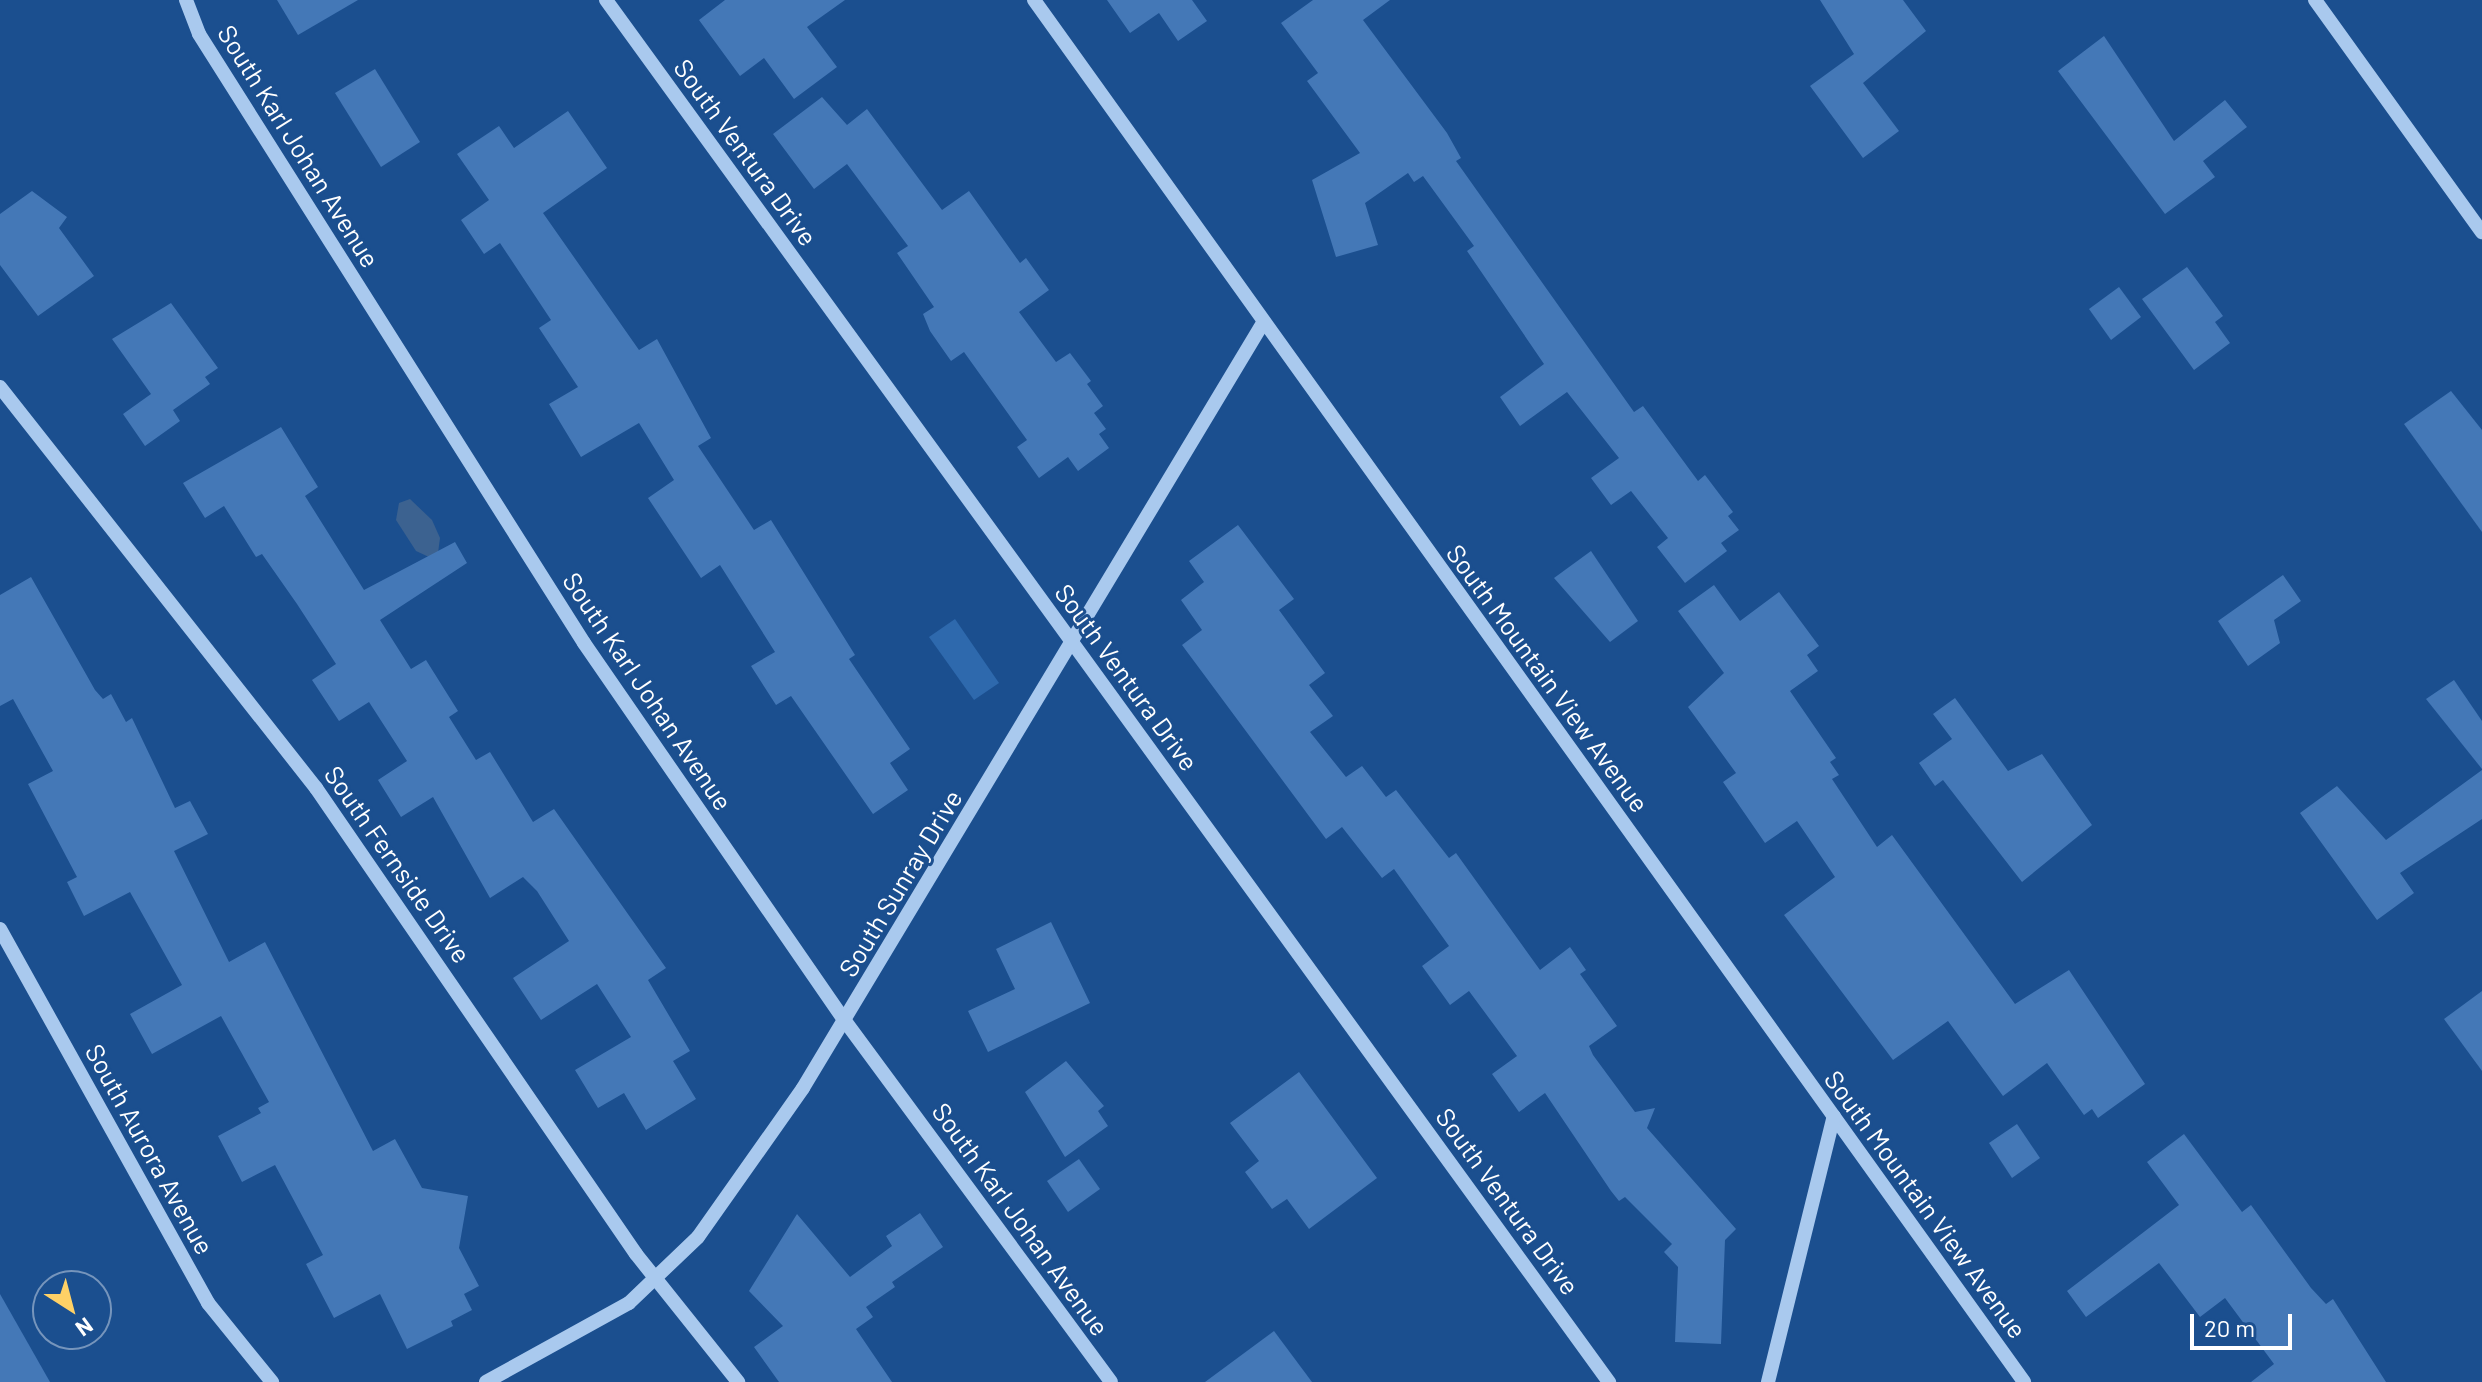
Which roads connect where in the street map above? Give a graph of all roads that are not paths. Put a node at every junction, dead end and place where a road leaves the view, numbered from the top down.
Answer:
1 (186, 0) edge
2 (606, 0) edge
3 (1034, 0) edge
4 (2315, 0) edge
5 (2482, 232) edge
6 (1263, 323) junction
7 (1, 390) edge
8 (1074, 644) junction
9 (0, 929) edge
10 (845, 1021) junction
11 (1834, 1116) junction
12 (655, 1279) junction
13 (272, 1382) edge
14 (486, 1382) edge
15 (738, 1382) edge
16 (1111, 1382) edge
17 (1609, 1382) edge
18 (1768, 1382) edge
19 (2024, 1382) edge

1 - 10 street, South Karl Johan Avenue
2 - 8 street, South Ventura Drive
3 - 6 street, South Mountain View Avenue
4 - 5 street
6 - 8 street, South Sunray Drive
6 - 11 street, South Mountain View Avenue
7 - 12 street, South Fernside Drive
8 - 10 street, South Sunray Drive
8 - 17 street, South Ventura Drive
9 - 13 street, South Aurora Avenue
10 - 12 street, South Sunray Drive
10 - 16 street, South Karl Johan Avenue
11 - 18 street
11 - 19 street, South Mountain View Avenue
12 - 14 street, South Sunray Drive
12 - 15 street, South Fernside Drive

